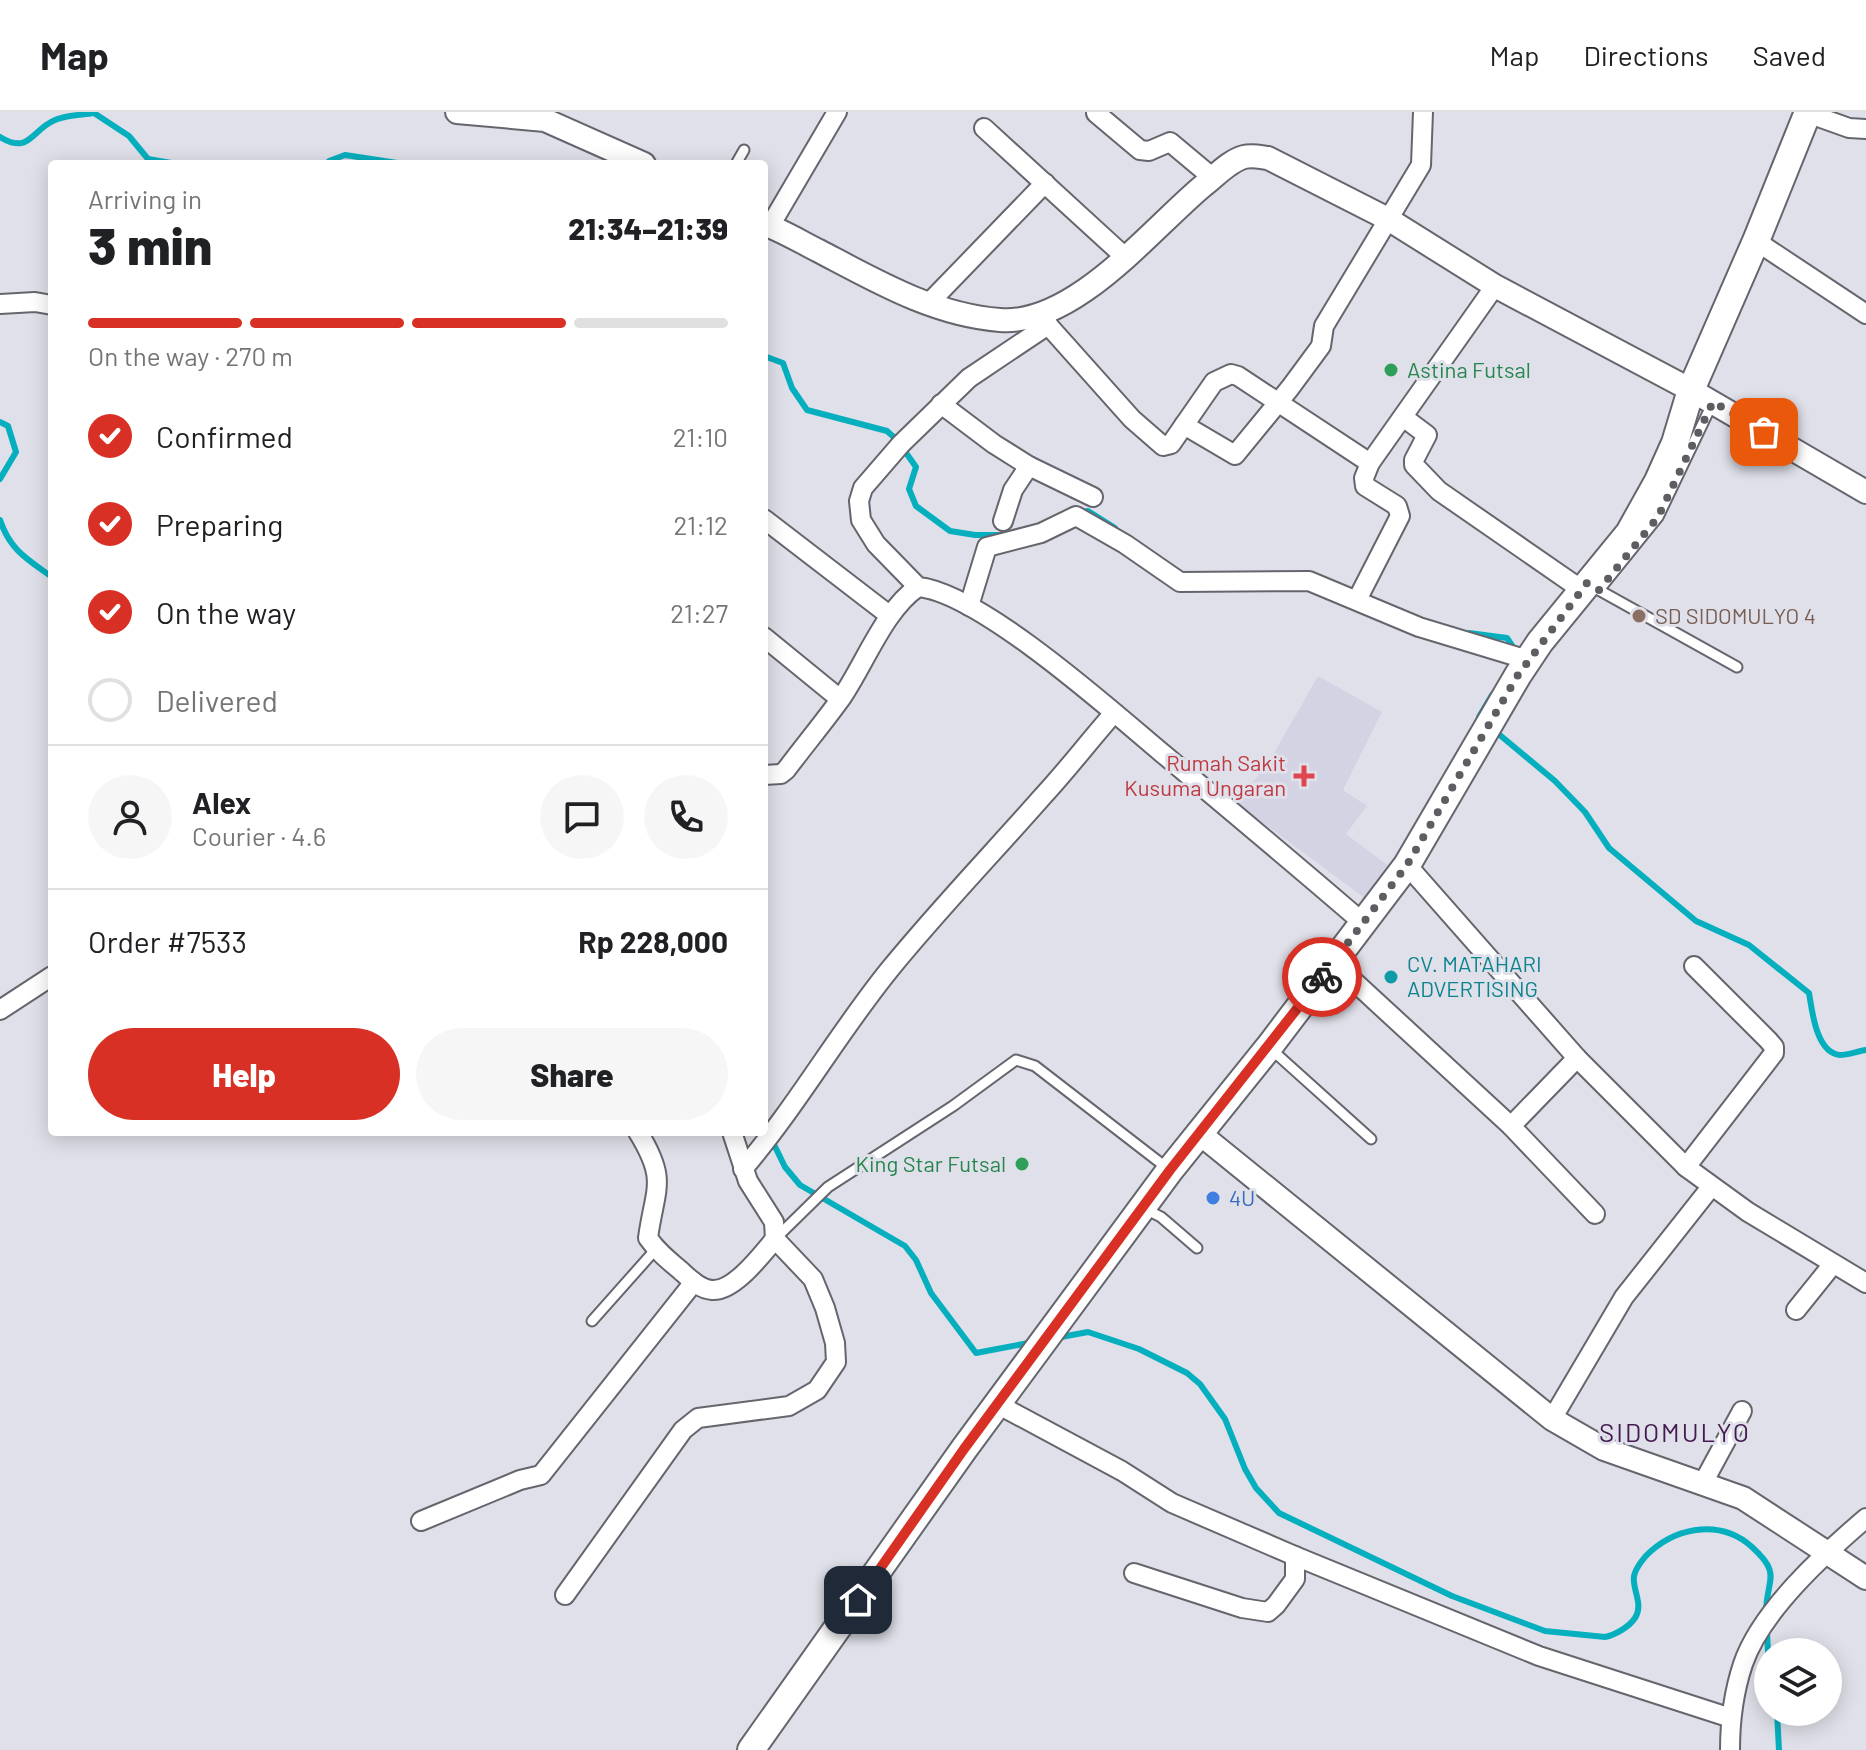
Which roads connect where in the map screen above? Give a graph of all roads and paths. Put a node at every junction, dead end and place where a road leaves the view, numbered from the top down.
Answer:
1 (457, 112) edge
2 (837, 112) edge
3 (1423, 112) edge
4 (1096, 113) edge
5 (1807, 113) edge
6 (547, 116) edge
7 (984, 128) dead end
8 (1866, 129) edge
9 (744, 150) dead end
10 (636, 160) edge
11 (738, 160) edge
12 (1213, 178) junction
13 (1045, 183) junction
14 (1388, 219) junction
15 (768, 223) edge
16 (768, 226) edge
17 (1756, 241) junction
18 (1125, 257) junction
19 (1495, 286) junction
20 (0, 304) edge
21 (48, 304) edge
22 (928, 304) junction
23 (1866, 314) edge
24 (1046, 319) junction
25 (1702, 396) junction
26 (1277, 403) junction
27 (941, 404) junction
28 (1403, 417) junction
29 (1184, 425) junction
30 (1370, 463) junction
31 (1029, 466) junction
32 (1866, 492) edge
33 (1093, 497) dead end
34 (1003, 521) dead end
35 (768, 522) edge
36 (918, 587) junction
37 (1589, 588) junction
38 (1359, 595) junction
39 (969, 606) junction
40 (889, 615) junction
41 (768, 640) edge
42 (1521, 659) junction
43 (1737, 667) dead end
44 (840, 699) junction
45 (1114, 713) junction
46 (768, 775) edge
47 (1407, 865) junction
48 (1362, 922) junction
49 (1333, 962) junction
50 (1694, 966) dead end
51 (48, 979) edge
52 (0, 1010) edge
53 (1269, 1047) junction
54 (1577, 1058) junction
55 (1511, 1126) junction
56 (1199, 1133) junction
57 (640, 1136) edge
58 (733, 1136) edge
59 (1371, 1139) dead end
60 (1686, 1167) junction
61 (743, 1169) junction
62 (1170, 1170) junction
63 (1711, 1187) junction
64 (1142, 1208) junction
65 (1595, 1214) dead end
66 (775, 1239) junction
67 (1197, 1248) dead end
68 (656, 1249) junction
69 (1833, 1264) junction
70 (694, 1282) junction
71 (1866, 1283) edge
72 (1796, 1310) dead end
73 (592, 1321) dead end
74 (999, 1405) junction
75 (1742, 1411) dead end
76 (1552, 1419) junction
77 (1703, 1483) junction
78 (1866, 1518) edge
79 (421, 1521) dead end
80 (1826, 1552) junction
81 (1295, 1556) junction
82 (1134, 1573) dead end
83 (1866, 1578) edge
84 (565, 1595) dead end
85 (1731, 1718) junction
86 (751, 1750) edge
87 (1730, 1750) edge

1 - 6 street
2 - 15 street
3 - 14 street
4 - 12 street
5 - 8 street
5 - 17 main road
6 - 10 street
7 - 13 street
9 - 11 lane
12 - 14 street
12 - 18 street
13 - 18 street
13 - 22 street
14 - 19 street
14 - 26 street
16 - 22 street
17 - 23 street
17 - 25 main road
18 - 24 street
19 - 25 street
19 - 28 street
20 - 21 street
22 - 24 street
24 - 27 street
24 - 29 street
25 - 32 street
25 - 37 main road
26 - 29 street
26 - 29 street
26 - 30 street
27 - 31 street
27 - 36 street
28 - 30 street
28 - 37 street
30 - 38 street
31 - 33 street
31 - 34 street
35 - 40 street
36 - 39 street
36 - 40 street
37 - 42 main road
37 - 43 lane
38 - 39 street
38 - 42 street
39 - 45 street
40 - 44 street
41 - 44 street
42 - 47 main road
44 - 46 street
45 - 48 street
45 - 61 street
47 - 48 main road
47 - 54 street
48 - 49 main road
49 - 53 main road
49 - 55 street
50 - 60 street
51 - 52 street
53 - 56 main road
53 - 59 lane
54 - 55 street
54 - 60 street
55 - 65 street
56 - 62 main road
56 - 76 street
57 - 68 street
58 - 61 street
60 - 63 street
61 - 66 street
62 - 64 main road
62 - 66 lane
63 - 69 street
63 - 76 street
64 - 67 lane
64 - 74 main road
66 - 70 street
66 - 84 street
68 - 70 street
68 - 73 lane
69 - 71 street
69 - 72 street
70 - 79 street
74 - 81 street
74 - 86 main road
75 - 77 street
76 - 77 street
77 - 80 street
78 - 80 street
80 - 83 street
80 - 85 street
81 - 82 street
81 - 85 street
85 - 87 street

